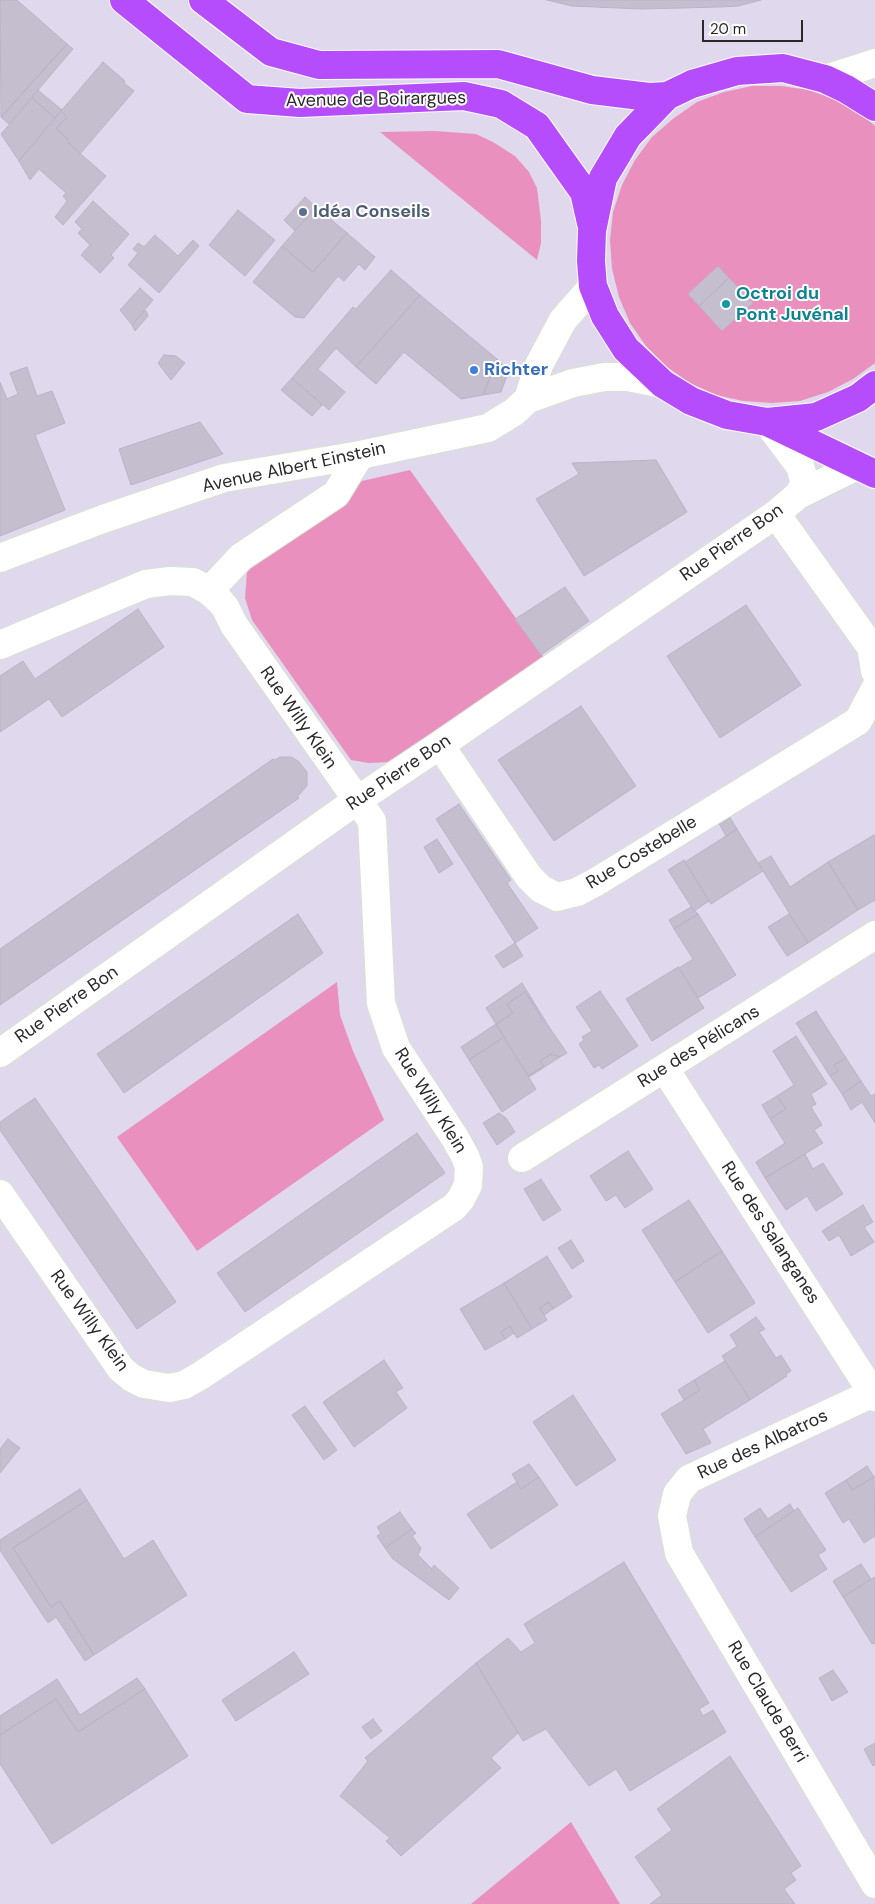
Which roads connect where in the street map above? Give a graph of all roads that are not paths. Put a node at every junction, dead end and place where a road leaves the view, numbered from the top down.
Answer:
1 (124, 0) edge
2 (203, 0) edge
3 (875, 63) edge
4 (825, 79) junction
5 (667, 96) junction
6 (875, 107) edge
7 (592, 230) junction
8 (593, 286) junction
9 (663, 384) junction
10 (875, 385) edge
11 (528, 399) junction
12 (767, 422) junction
13 (360, 455) junction
14 (866, 470) edge
15 (798, 495) junction
16 (776, 514) junction
17 (0, 558) edge
18 (209, 591) junction
19 (0, 645) edge
20 (875, 671) edge
21 (875, 688) edge
22 (440, 745) junction
23 (356, 800) junction
24 (875, 935) edge
25 (0, 1053) edge
26 (665, 1069) junction
27 (522, 1158) dead end
28 (0, 1194) edge
29 (874, 1394) edge
30 (672, 1516) joint
31 (874, 1880) edge

1 - 7 main road, Avenue de Boirargues
2 - 5 main road
3 - 4 street
4 - 5 main road
4 - 6 main road
5 - 7 main road
7 - 8 main road
8 - 9 main road
8 - 11 street
9 - 11 street, Avenue Albert Einstein
9 - 12 main road
10 - 12 main road
11 - 13 street, Avenue Albert Einstein
12 - 14 main road
12 - 15 street, Rue Pierre Bon
13 - 17 street, Avenue Albert Einstein
13 - 18 street
14 - 15 street, Rue Pierre Bon
15 - 16 street, Rue Pierre Bon
16 - 20 street
16 - 22 street, Rue Pierre Bon
18 - 19 street, Rue Willy Klein
18 - 23 street, Rue Willy Klein
21 - 22 street, Rue Costebelle
22 - 23 street, Rue Pierre Bon
23 - 25 street, Rue Pierre Bon
23 - 28 street, Rue Willy Klein
24 - 26 street, Rue des Pélicans
26 - 27 street, Rue des Pélicans
26 - 29 street, Rue des Salanganes
29 - 30 street, Rue des Albatros
30 - 31 street, Rue Claude Berri

